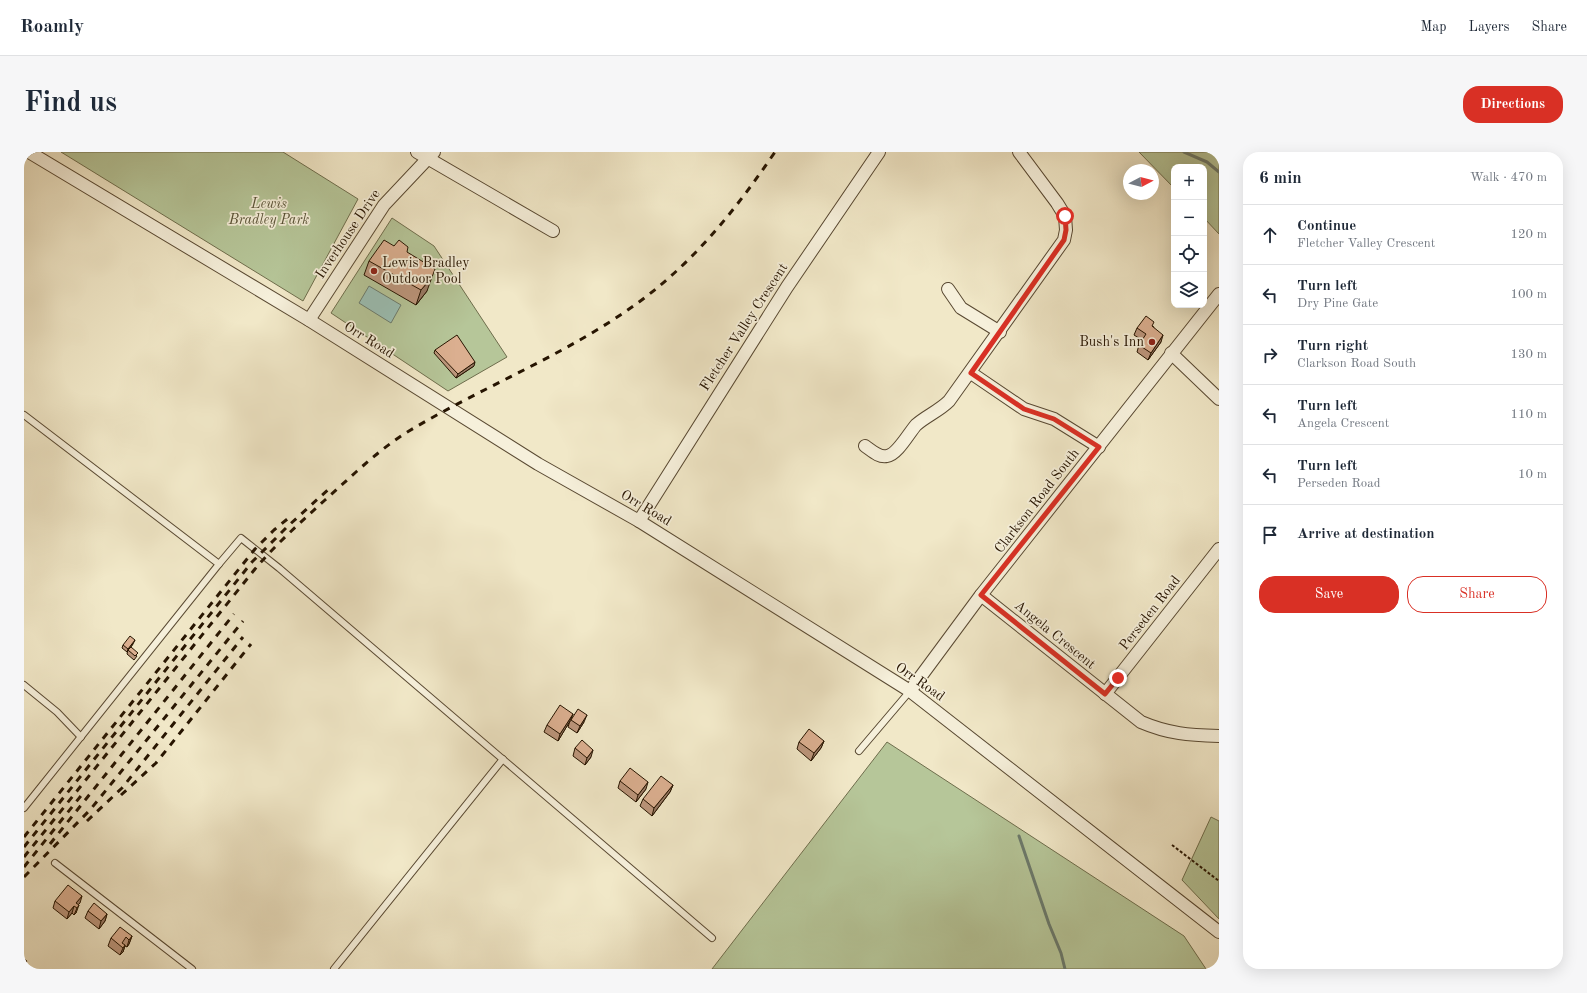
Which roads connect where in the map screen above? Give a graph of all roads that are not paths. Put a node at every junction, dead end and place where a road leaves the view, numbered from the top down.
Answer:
1 (29, 152) edge
2 (879, 152) edge
3 (1019, 152) edge
4 (426, 154) edge
5 (553, 231) dead end
6 (948, 289) dead end
7 (1219, 294) edge
8 (309, 320) junction
9 (1000, 332) junction
10 (1171, 353) junction
11 (971, 373) junction
12 (1219, 399) edge
13 (24, 414) edge
14 (864, 446) dead end
15 (1099, 447) junction
16 (639, 521) junction
17 (1219, 549) edge
18 (219, 564) junction
19 (981, 595) junction
20 (24, 685) edge
21 (910, 691) junction
22 (1105, 694) junction
23 (1219, 736) edge
24 (81, 737) junction
25 (859, 751) dead end
26 (503, 759) junction
27 (24, 808) edge
28 (55, 863) dead end
29 (1219, 932) edge
30 (712, 938) dead end
31 (192, 969) edge
32 (334, 969) edge

1 - 8 street, Orr Road
2 - 16 street, Fletcher Valley Crescent
3 - 9 street
4 - 5 street
4 - 8 street, Inverhouse Drive
6 - 9 street
7 - 10 street, Clarkson Road South
8 - 16 street, Orr Road
9 - 11 street
10 - 12 street
10 - 15 street, Clarkson Road South
11 - 14 street
11 - 15 street
13 - 18 lane
15 - 19 street, Clarkson Road South
16 - 21 street, Orr Road
17 - 22 street, Perseden Road
18 - 24 lane
18 - 26 lane
19 - 21 street, Clarkson Road South
19 - 22 street, Angela Crescent
20 - 24 lane
21 - 25 lane
21 - 29 street, Orr Road
22 - 23 street, Angela Crescent
24 - 27 lane
26 - 30 lane
26 - 32 lane
28 - 31 lane

